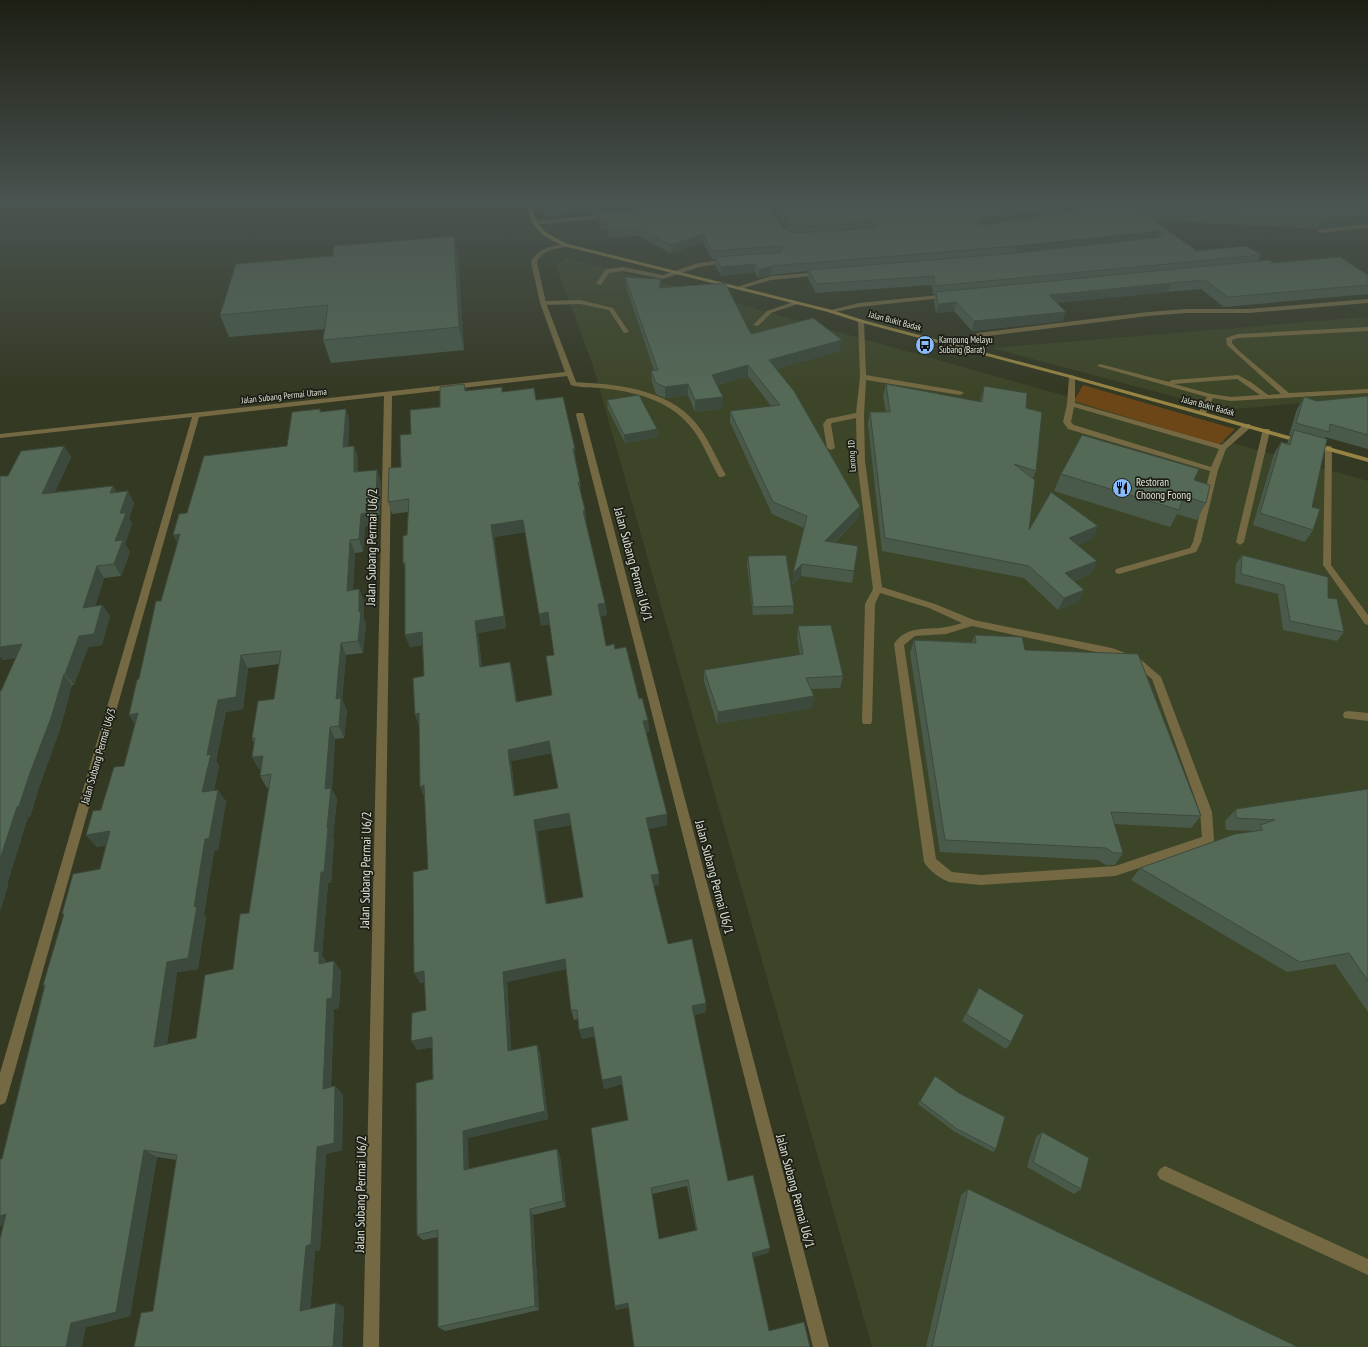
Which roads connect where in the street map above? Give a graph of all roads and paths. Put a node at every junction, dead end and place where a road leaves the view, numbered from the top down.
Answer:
1 (535, 266) edge
2 (652, 266) edge
3 (695, 266) edge
4 (677, 272) junction
5 (830, 273) edge
6 (599, 284) dead end
7 (740, 287) junction
8 (953, 296) edge
9 (1368, 300) edge
10 (796, 302) junction
11 (543, 303) junction
12 (830, 311) junction
13 (861, 321) junction
14 (756, 325) dead end
15 (1368, 329) edge
16 (626, 332) dead end
17 (962, 348) junction
18 (1100, 366) dead end
19 (570, 374) junction
20 (863, 377) junction
21 (1072, 377) junction
22 (1166, 383) junction
23 (1368, 391) edge
24 (960, 393) dead end
25 (388, 394) junction
26 (1211, 396) junction
27 (1288, 396) junction
28 (1267, 397) junction
29 (1071, 404) junction
30 (1202, 413) junction
31 (860, 414) junction
32 (196, 415) junction
33 (580, 415) dead end
34 (1247, 426) junction
35 (1266, 431) junction
36 (0, 436) edge
37 (831, 448) dead end
38 (1223, 448) junction
39 (1328, 448) junction
40 (1368, 460) edge
41 (1214, 470) junction
42 (722, 475) dead end
43 (1240, 542) dead end
44 (1119, 571) dead end
45 (878, 589) junction
46 (1368, 622) edge
47 (972, 623) junction
48 (1348, 715) dead end
49 (1368, 717) edge
50 (867, 722) dead end
51 (0, 1098) edge
52 (1165, 1174) dead end
53 (1368, 1267) edge
54 (371, 1347) edge
55 (821, 1347) edge

1 - 11 street
2 - 4 main road, Jalan Bukit Badak
3 - 4 street
4 - 6 street
4 - 7 main road, Jalan Bukit Badak
5 - 7 street
7 - 10 main road, Jalan Bukit Badak
8 - 12 street
9 - 17 street
10 - 12 main road, Jalan Bukit Badak
10 - 14 street
11 - 16 street
11 - 19 street
12 - 13 main road, Jalan Bukit Badak
13 - 17 main road, Jalan Bukit Badak
13 - 20 street, Lorong 1D
15 - 27 street
17 - 21 main road, Jalan Bukit Badak
18 - 22 street
19 - 25 street, Jalan Subang Permai Utama
19 - 42 street
20 - 24 street
20 - 31 street, Lorong 1D
21 - 29 street
21 - 30 main road, Jalan Bukit Badak
22 - 26 street
22 - 28 street
23 - 27 street
25 - 32 street, Jalan Subang Permai Utama
25 - 54 street, Jalan Subang Permai U6/2
26 - 28 street
26 - 30 street
27 - 28 street
29 - 38 street
29 - 41 street
30 - 34 main road, Jalan Bukit Badak
31 - 37 street
31 - 45 street, Lorong 1D
32 - 36 street, Jalan Subang Permai Utama
32 - 51 street, Jalan Subang Permai U6/3
33 - 55 street, Jalan Subang Permai U6/1
34 - 35 main road, Jalan Bukit Badak
34 - 38 street
35 - 39 main road, Jalan Bukit Badak
35 - 43 street
38 - 41 street
39 - 40 main road, Jalan Bukit Badak
39 - 46 street
41 - 44 street
45 - 47 street
45 - 50 street
47 - 47 street
48 - 49 street
52 - 53 street

